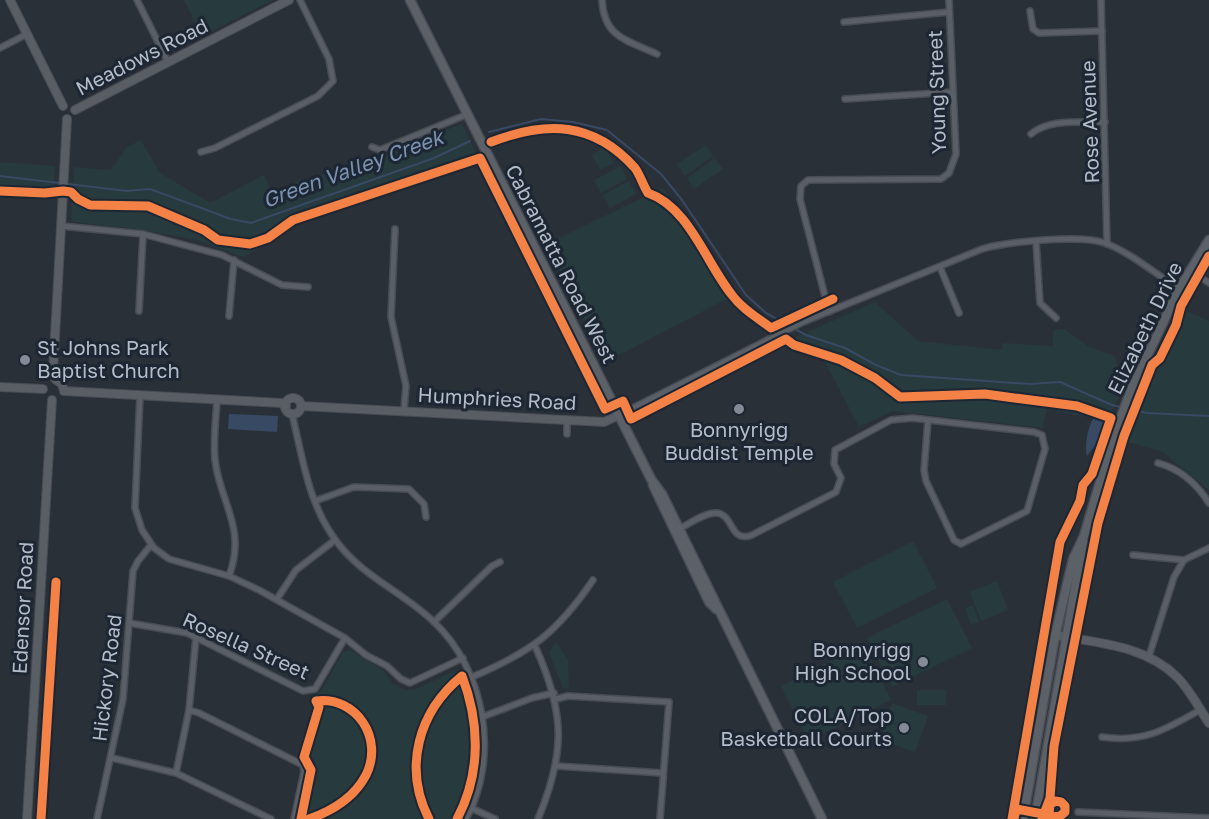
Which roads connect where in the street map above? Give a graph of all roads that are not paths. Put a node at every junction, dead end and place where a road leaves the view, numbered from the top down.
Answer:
1 (10, 0) edge
2 (137, 0) edge
3 (289, 0) edge
4 (300, 0) edge
5 (410, 0) edge
6 (602, 0) edge
7 (949, 0) edge
8 (1101, 0) edge
9 (1030, 11) dead end
10 (949, 12) junction
11 (844, 22) dead end
12 (1102, 31) junction
13 (27, 34) junction
14 (0, 48) edge
15 (657, 54) dead end
16 (168, 62) junction
17 (953, 92) junction
18 (845, 99) dead end
19 (63, 106) junction
20 (75, 110) junction
21 (468, 114) junction
22 (67, 119) junction
23 (1105, 122) junction
24 (1031, 134) dead end
25 (372, 147) dead end
26 (201, 152) dead end
27 (61, 226) junction
28 (395, 229) dead end
29 (143, 234) junction
30 (1209, 240) edge
31 (1036, 242) junction
32 (1107, 244) junction
33 (234, 260) junction
34 (940, 267) junction
35 (1190, 270) junction
36 (1209, 283) edge
37 (308, 287) dead end
38 (1179, 289) junction
39 (139, 311) dead end
40 (829, 312) junction
41 (959, 313) dead end
42 (229, 316) dead end
43 (1056, 318) dead end
44 (55, 379) junction
45 (0, 387) edge
46 (43, 389) junction
47 (64, 391) junction
48 (140, 395) junction
49 (52, 400) junction
50 (217, 400) junction
51 (286, 406) junction
52 (301, 406) junction
53 (404, 410) junction
54 (292, 414) junction
55 (619, 415) junction
56 (567, 419) junction
57 (928, 420) junction
58 (567, 434) dead end
59 (1158, 463) dead end
60 (651, 479) junction
61 (315, 501) junction
62 (1209, 503) edge
63 (426, 517) dead end
64 (679, 529) junction
65 (1083, 536) junction
66 (335, 540) junction
67 (152, 545) junction
68 (1209, 548) edge
69 (1133, 555) dead end
70 (1184, 560) junction
71 (500, 562) dead end
72 (229, 576) junction
73 (592, 579) dead end
74 (277, 599) junction
75 (718, 612) junction
76 (434, 622) junction
77 (129, 623) junction
78 (1055, 635) junction
79 (196, 637) junction
80 (345, 638) junction
81 (1067, 638) junction
82 (535, 646) junction
83 (1149, 657) junction
84 (463, 658) junction
85 (472, 677) junction
86 (555, 696) junction
87 (1200, 710) junction
88 (189, 711) junction
89 (482, 717) junction
90 (1209, 723) edge
91 (1102, 737) dead end
92 (112, 758) junction
93 (556, 766) junction
94 (176, 773) junction
95 (662, 773) junction
96 (471, 808) junction
97 (1078, 812) dead end
98 (1209, 818) edge
99 (27, 819) edge
100 (97, 819) edge
101 (271, 819) edge
102 (294, 819) edge
103 (466, 819) edge
104 (495, 819) edge
105 (538, 819) edge
106 (660, 819) edge
107 (822, 819) edge
108 (1023, 819) edge
109 (1035, 819) edge

1 - 13 main road
2 - 16 street
3 - 16 main road, Meadows Road
4 - 26 street
5 - 21 main road, Cabramatta Road West
6 - 15 street
7 - 10 street, Young Street
8 - 12 street, Rose Avenue
9 - 12 street
10 - 11 street
10 - 17 street, Young Street
12 - 23 street, Rose Avenue
13 - 14 street
13 - 19 main road
16 - 20 main road, Meadows Road
17 - 18 street
17 - 40 street, Young Street
19 - 20 main road
19 - 22 main road
20 - 22 main road
21 - 25 street
21 - 55 main road, Cabramatta Road West
22 - 27 main road
23 - 24 street
23 - 32 street, Rose Avenue
27 - 29 street
27 - 44 main road
28 - 53 street
29 - 33 street
29 - 39 street
30 - 35 main road, Elizabeth Drive
31 - 32 street, Humphries Road
31 - 34 street, Humphries Road
31 - 43 street
32 - 38 street, Humphries Road
33 - 37 street
33 - 42 street
34 - 40 street, Humphries Road
34 - 41 street
35 - 36 street
35 - 38 main road, Elizabeth Drive
38 - 65 main road, Elizabeth Drive
40 - 55 street, Humphries Road
44 - 46 main road
44 - 47 main road
45 - 46 main road
46 - 49 main road
47 - 48 main road
47 - 49 main road
48 - 50 main road
48 - 67 street
49 - 99 main road, Edensor Road
50 - 51 main road
50 - 72 street
51 - 52 main road
51 - 54 main road
52 - 53 main road, Humphries Road
52 - 54 main road
53 - 56 main road, Humphries Road
54 - 61 street
55 - 56 main road, Humphries Road
55 - 60 main road, Cabramatta Road West
56 - 58 street
57 - 57 street
57 - 64 street
59 - 62 street
60 - 64 main road, Cabramatta Road West
60 - 75 main road, Cabramatta Road West
61 - 63 street
61 - 66 street
64 - 75 main road, Cabramatta Road West
65 - 78 main road, Elizabeth Drive
65 - 81 main road, Elizabeth Drive
66 - 74 street
66 - 76 street
67 - 72 street
67 - 77 street, Hickory Road
68 - 70 street
69 - 70 street
70 - 83 street
71 - 76 street
72 - 74 street
73 - 82 street
74 - 80 street
75 - 107 main road, Cabramatta Road West
76 - 84 street
77 - 79 street, Rosella Street
77 - 92 street, Hickory Road
78 - 81 main road
78 - 108 main road, Elizabeth Drive
79 - 80 street, Rosella Street
79 - 88 street
80 - 84 street
81 - 83 main road
81 - 109 main road, Elizabeth Drive
82 - 85 street
82 - 86 street
83 - 87 main road
84 - 85 street
85 - 89 street
86 - 89 street
86 - 93 street
86 - 95 street
87 - 90 main road
87 - 91 street
88 - 94 street
88 - 102 street
89 - 96 street
92 - 94 street
92 - 100 street, Hickory Road
93 - 95 street
93 - 105 street
94 - 101 street
95 - 106 street
96 - 103 street
96 - 104 street
97 - 98 street

